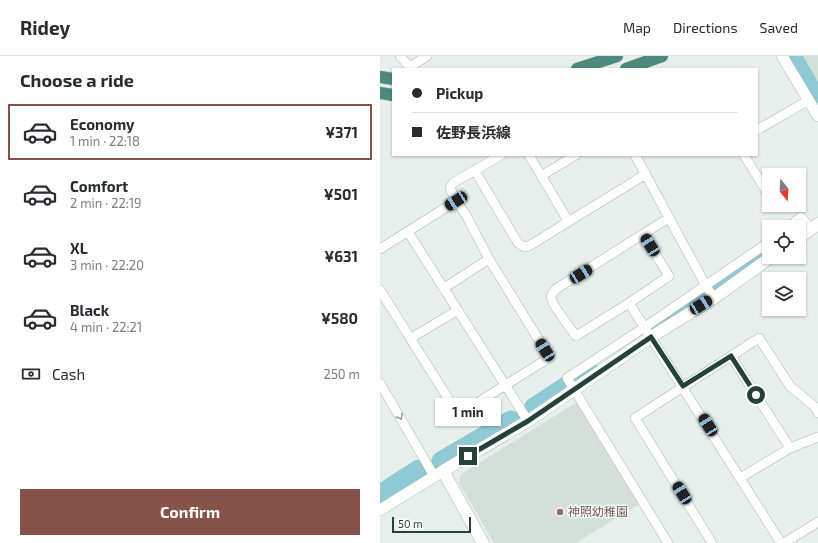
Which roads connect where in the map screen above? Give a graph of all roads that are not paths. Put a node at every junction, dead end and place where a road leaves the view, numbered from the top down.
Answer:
1 (400, 56) edge
2 (428, 56) edge
3 (617, 56) edge
4 (662, 56) edge
5 (782, 56) edge
6 (580, 68) edge
7 (629, 68) edge
8 (380, 78) edge
9 (392, 79) edge
10 (380, 93) edge
11 (392, 95) edge
12 (808, 100) junction
13 (818, 116) edge
14 (758, 129) edge
15 (500, 156) edge
16 (530, 156) edge
17 (574, 156) edge
18 (636, 156) edge
19 (745, 156) edge
20 (476, 171) junction
21 (646, 174) junction
22 (541, 176) junction
23 (762, 184) edge
24 (456, 201) junction
25 (669, 218) junction
26 (568, 222) junction
27 (408, 232) junction
28 (643, 234) junction
29 (762, 248) edge
30 (380, 250) edge
31 (489, 259) junction
32 (762, 262) edge
33 (444, 288) junction
34 (380, 290) edge
35 (710, 291) junction
36 (630, 303) junction
37 (458, 310) junction
38 (648, 332) junction
39 (411, 338) junction
40 (731, 356) junction
41 (380, 384) edge
42 (505, 385) junction
43 (571, 385) junction
44 (683, 386) junction
45 (818, 413) edge
46 (528, 421) junction
47 (818, 438) edge
48 (790, 448) junction
49 (439, 473) junction
50 (740, 478) junction
51 (380, 510) edge
52 (818, 522) edge
53 (483, 543) edge
54 (668, 543) edge
55 (712, 543) edge
56 (781, 543) edge
57 (784, 543) edge

1 - 2 street
3 - 6 highway
4 - 7 highway
5 - 12 street
8 - 9 highway
10 - 11 highway
12 - 13 street
12 - 14 street
15 - 20 street
16 - 22 street
17 - 22 street
18 - 21 street
19 - 23 street
20 - 24 street
20 - 26 street
21 - 25 street
21 - 26 street
22 - 26 street
24 - 27 street
24 - 31 street
25 - 28 street
25 - 35 street
27 - 30 street
27 - 33 street
28 - 36 street
28 - 36 street
29 - 35 street
31 - 33 street
31 - 42 street
32 - 35 main road
33 - 37 street
34 - 39 street
35 - 38 main road
36 - 38 street
37 - 39 street
37 - 42 street
38 - 43 main road
38 - 44 street
39 - 42 street
40 - 44 street
40 - 45 street
40 - 48 street
41 -> 49 street
42 - 46 street
43 - 46 main road
43 - 54 street
44 - 50 street
44 - 55 street
46 - 49 main road
47 - 48 street
48 - 50 street
49 - 51 street
49 - 53 main road
50 - 56 street
52 - 57 street

